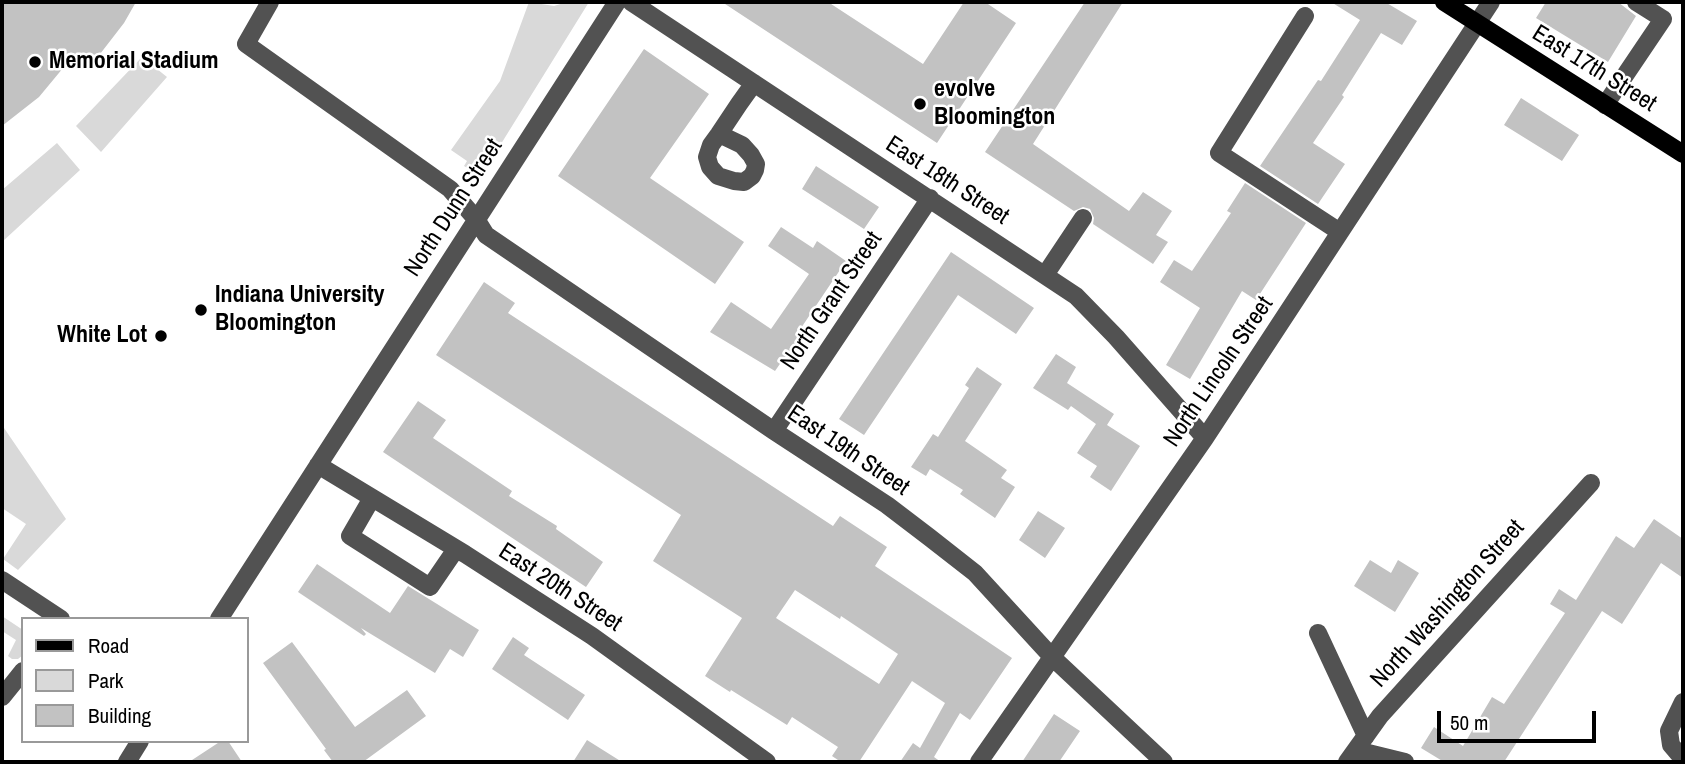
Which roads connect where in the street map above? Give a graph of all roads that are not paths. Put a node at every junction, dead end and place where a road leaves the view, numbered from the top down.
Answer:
1 (270, 2) edge
2 (617, 2) edge
3 (631, 2) edge
4 (1444, 2) edge
5 (1491, 2) edge
6 (1636, 2) edge
7 (1305, 16) dead end
8 (1477, 23) junction
9 (754, 83) junction
10 (1605, 105) junction
11 (719, 134) dead end
12 (1683, 154) edge
13 (930, 198) junction
14 (1083, 218) dead end
15 (476, 219) junction
16 (1340, 232) junction
17 (1045, 275) junction
18 (774, 431) junction
19 (1205, 438) junction
20 (318, 465) junction
21 (1591, 483) dead end
22 (372, 498) junction
23 (456, 549) junction
24 (2, 580) edge
25 (58, 617) edge
26 (220, 617) edge
27 (1318, 633) dead end
28 (1052, 657) junction
29 (21, 673) edge
30 (2, 697) edge
31 (1683, 702) edge
32 (139, 743) edge
33 (1356, 749) edge
34 (1683, 759) edge
35 (127, 762) edge
36 (767, 762) edge
37 (979, 762) edge
38 (1164, 762) edge
39 (1405, 762) edge

1 - 15 street, East 19th Street
2 - 15 street, North Dunn Street
3 - 9 street, East 18th Street
4 - 8 main road, East 17th Street
5 - 8 street, North Lincoln Street
6 - 10 street
7 - 16 street
8 - 10 main road, East 17th Street
8 - 16 street, North Lincoln Street
9 - 11 street
9 - 13 street, East 18th Street
10 - 12 main road, East 17th Street
13 - 17 street, East 18th Street
13 - 18 street, North Grant Street
14 - 17 street
15 - 18 street, East 19th Street
15 - 20 street, North Dunn Street
16 - 19 street, North Lincoln Street
17 - 19 street, East 18th Street
18 - 28 street, East 19th Street
19 - 28 street, North Lincoln Street
20 - 22 street, East 20th Street
20 - 26 street, North Dunn Street
21 - 33 street, North Washington Street
22 - 23 street, East 20th Street
22 - 23 street
23 - 36 street, East 20th Street
24 - 25 street
27 - 33 street
28 - 37 street, North Lincoln Street
28 - 38 street, East 19th Street
29 - 30 street
31 - 34 street
32 - 35 street
33 - 39 street

